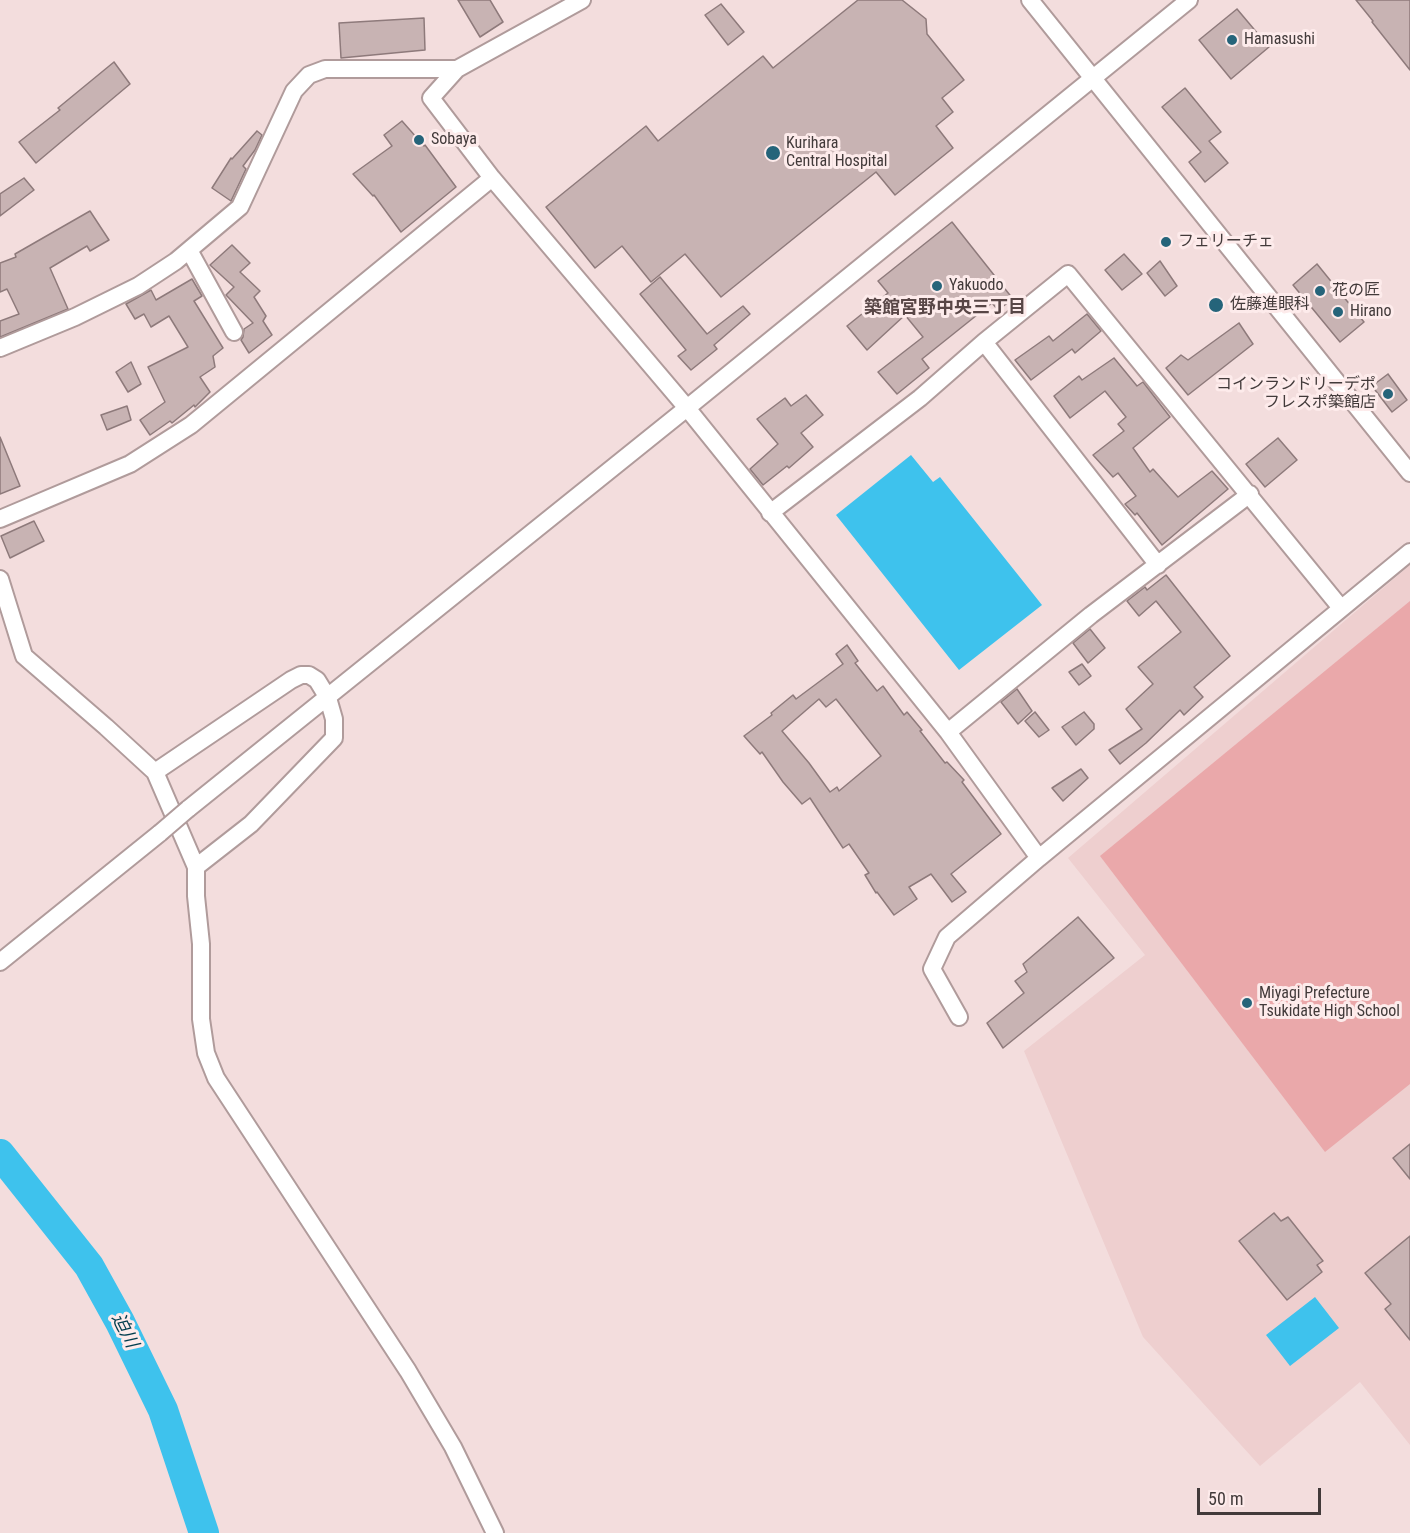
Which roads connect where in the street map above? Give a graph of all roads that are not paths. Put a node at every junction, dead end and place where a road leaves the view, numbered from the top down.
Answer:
1 (582, 0) edge
2 (1030, 0) edge
3 (1189, 0) edge
4 (457, 69) junction
5 (1093, 77) junction
6 (492, 178) junction
7 (189, 250) junction
8 (234, 332) dead end
9 (984, 342) junction
10 (0, 348) edge
11 (687, 408) junction
12 (1410, 473) edge
13 (1251, 494) junction
14 (770, 513) junction
15 (0, 519) edge
16 (1410, 552) edge
17 (1158, 565) junction
18 (0, 579) edge
19 (1341, 608) junction
20 (328, 698) junction
21 (948, 732) junction
22 (155, 772) junction
23 (1038, 858) junction
24 (196, 867) junction
25 (0, 962) edge
26 (959, 1017) dead end
27 (495, 1533) edge

1 - 4 street
2 - 5 street
3 - 5 street
4 - 6 street
4 - 7 street
5 - 11 street
5 - 12 street
6 - 11 street
6 - 15 street
7 - 8 street
7 - 10 street
9 - 13 street
9 - 14 street
9 - 17 street
11 - 14 street
11 - 20 street
13 - 17 street
13 - 19 street
14 - 21 street
16 - 19 street
17 - 21 street
18 - 22 street
19 - 23 street
20 - 22 street
20 - 24 street
20 - 25 street, bridge
21 - 23 street
22 - 24 street
23 - 26 street
24 - 27 street

